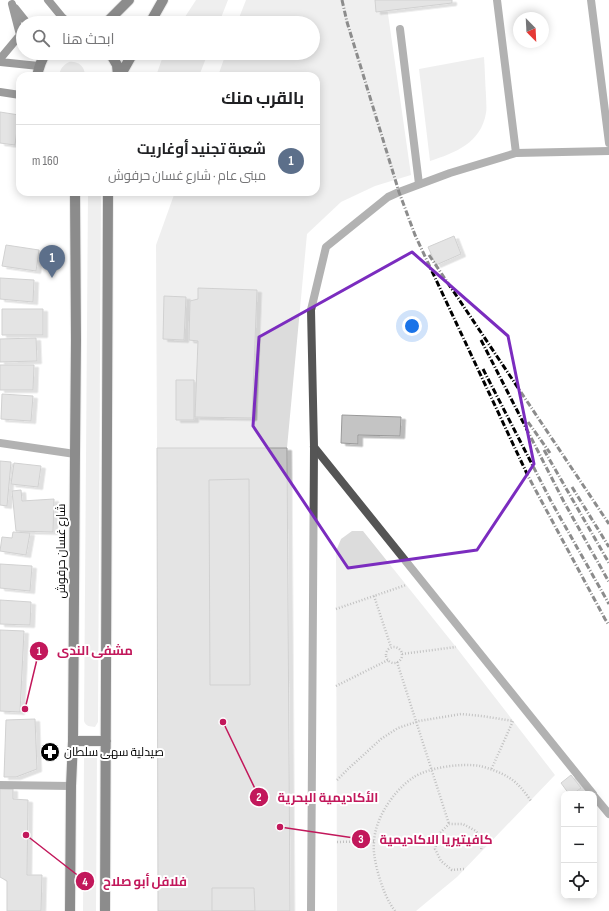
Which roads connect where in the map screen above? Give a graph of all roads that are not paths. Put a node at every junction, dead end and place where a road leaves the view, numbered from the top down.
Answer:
1 (48, 0) edge
2 (129, 0) edge
3 (163, 0) edge
4 (497, 0) edge
5 (591, 0) edge
6 (11, 2) edge
7 (22, 16) edge
8 (61, 16) edge
9 (113, 16) edge
10 (154, 16) edge
11 (16, 20) edge
12 (400, 29) dead end
13 (16, 40) edge
14 (0, 60) edge
15 (43, 60) edge
16 (114, 60) edge
17 (129, 60) edge
18 (38, 71) edge
19 (118, 72) edge
20 (121, 72) edge
21 (0, 92) edge
22 (16, 94) edge
23 (609, 143) edge
24 (609, 151) edge
25 (516, 153) junction
26 (419, 184) junction
27 (75, 196) edge
28 (108, 196) edge
29 (0, 443) edge
30 (314, 447) junction
31 (75, 454) junction
32 (73, 741) junction
33 (106, 741) junction
34 (0, 785) edge
35 (71, 786) junction
36 (590, 791) edge
37 (597, 800) edge
38 (609, 814) edge
39 (70, 911) edge
40 (105, 911) edge
41 (311, 911) edge

1 - 8 main road
2 - 9 main road
3 - 10 main road
4 - 25 street
5 - 23 street
6 - 7 main road
6 - 11 main road
12 - 26 street
13 - 14 main road
14 - 18 main road
15 - 18 main road
16 - 19 main road
17 - 20 main road
21 - 22 main road
24 - 25 street
25 - 26 street
26 - 30 street
27 - 31 main road, شارع غسان حرفوش
28 - 33 main road
29 - 31 street
30 - 36 street
30 - 41 street
31 - 32 main road, شارع غسان حرفوش
32 - 33 main road
32 - 35 main road, شارع غسان حرفوش
33 - 40 main road
34 - 35 street
35 - 39 main road, شارع غسان حرفوش
37 - 38 street

